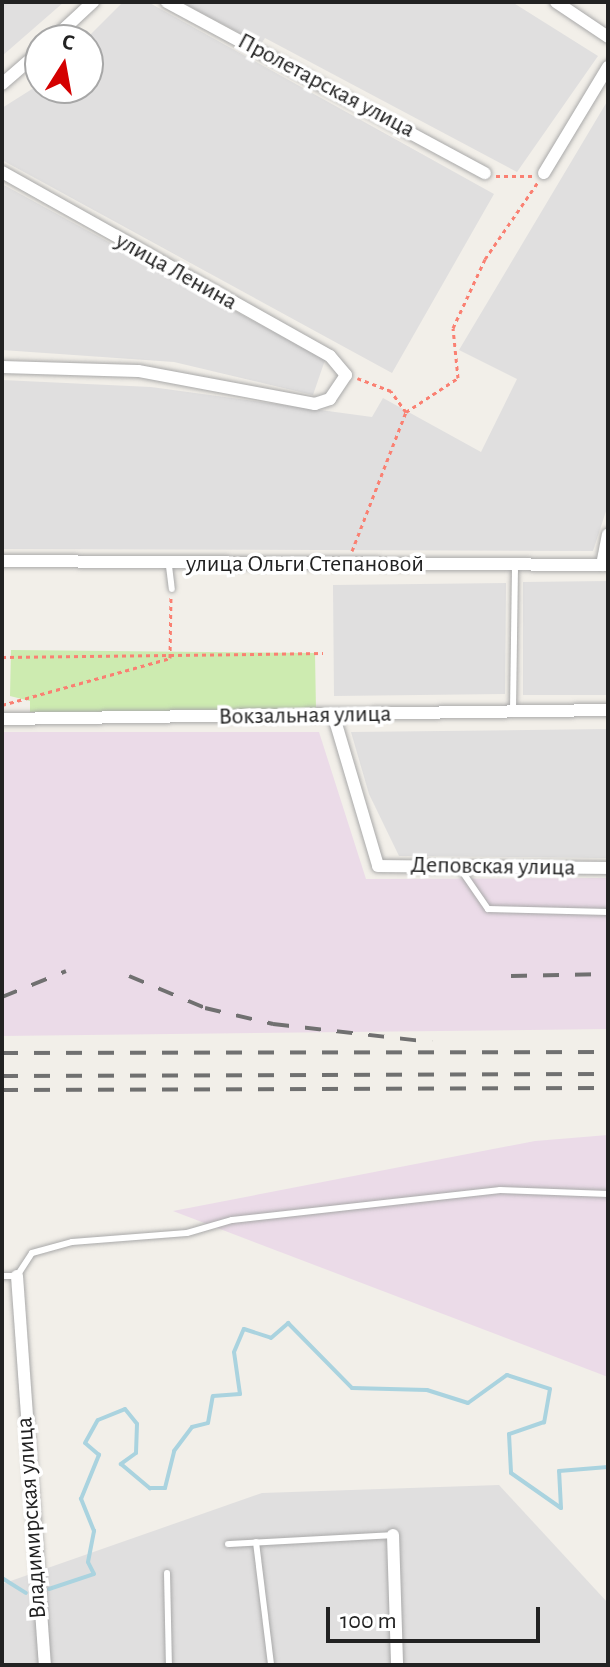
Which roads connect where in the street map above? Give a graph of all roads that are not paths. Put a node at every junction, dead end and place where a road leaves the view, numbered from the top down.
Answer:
1 (93, 2) edge
2 (167, 2) edge
3 (556, 2) edge
4 (69, 24) edge
5 (608, 37) edge
6 (24, 65) edge
7 (608, 67) edge
8 (2, 84) edge
9 (2, 172) edge
10 (485, 173) road end
11 (544, 173) road end
12 (2, 367) edge
13 (608, 535) edge
14 (2, 561) edge
15 (515, 565) junction
16 (605, 565) edge
17 (169, 566) junction
18 (172, 589) road end
19 (513, 710) junction
20 (608, 710) edge
21 (334, 717) junction
22 (2, 719) edge
23 (459, 867) junction
24 (608, 868) edge
25 (608, 912) edge
26 (608, 1194) edge
27 (2, 1276) edge
28 (17, 1276) junction
29 (393, 1535) joint
30 (256, 1542) junction
31 (228, 1544) dead end
32 (167, 1573) dead end
33 (45, 1665) edge
34 (169, 1665) edge
35 (271, 1665) edge
36 (397, 1665) edge

1 - 4 street
2 - 10 street, Пролетарская улица
3 - 5 street
6 - 8 street
7 - 11 street
9 - 12 street, улица Ленина
13 - 16 street
14 - 17 street, улица Ольги Степановой
15 - 16 street, улица Ольги Степановой
15 - 17 street, улица Ольги Степановой
15 - 19 lane
17 - 18 lane
19 - 20 street, Вокзальная улица
19 - 21 street, Вокзальная улица
21 - 22 street, Вокзальная улица
21 - 23 street, Деповская улица
23 - 24 street, Деповская улица
23 - 25 lane
26 - 28 lane
27 - 28 lane
28 - 33 street, Владимирская улица
29 - 30 lane
29 - 36 street
30 - 31 lane
30 - 35 lane
32 - 34 lane

